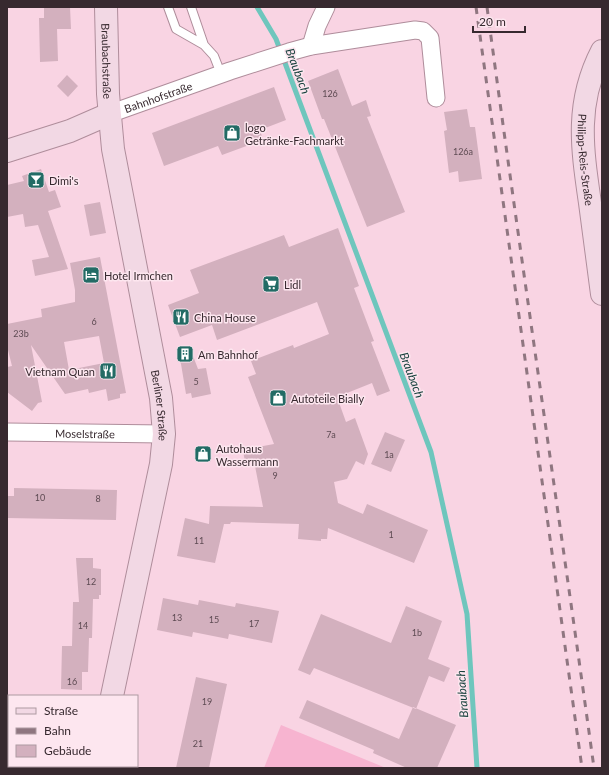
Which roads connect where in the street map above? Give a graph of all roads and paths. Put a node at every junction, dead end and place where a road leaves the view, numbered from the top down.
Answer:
1 (106, 7) edge
2 (168, 7) edge
3 (191, 7) edge
4 (326, 7) edge
5 (204, 45) junction
6 (311, 46) junction
7 (602, 51) edge
8 (221, 74) junction
9 (436, 98) dead end
10 (109, 114) junction
11 (7, 151) edge
12 (602, 294) edge
13 (7, 432) edge
14 (164, 434) junction
15 (112, 695) edge

1 - 10 street, Braubachstraße
2 - 5 lane
3 - 5 lane
4 - 6 street
5 - 8 lane
6 - 8 street, Bahnhofstraße
6 - 9 street, Bahnhofstraße
7 - 12 street, Philipp-Reis-Straße
8 - 10 street, Bahnhofstraße
10 - 11 street, Bahnhofstraße
10 - 14 street, Berliner Straße
13 - 14 street, Moselstraße
14 - 15 street, Berliner Straße

